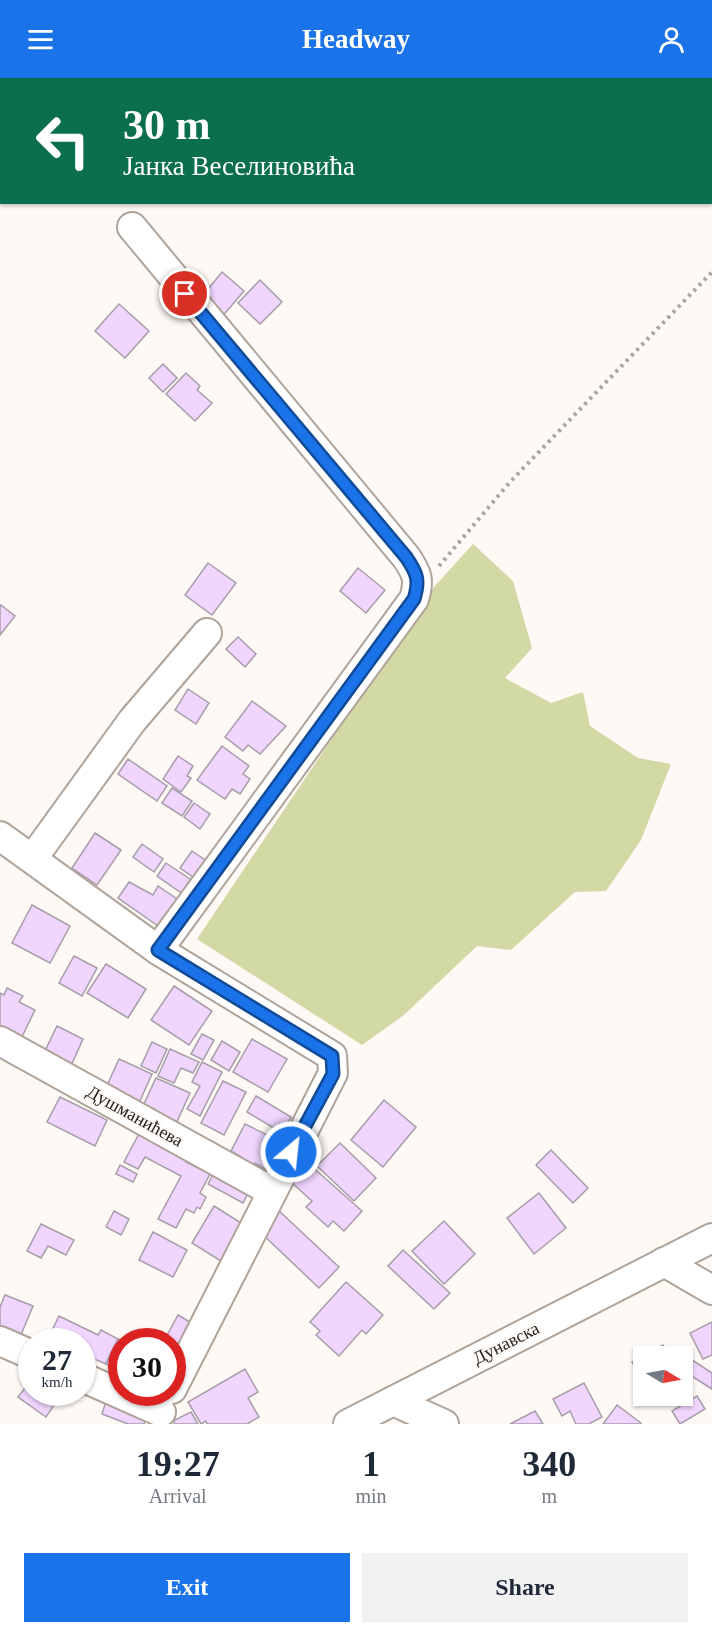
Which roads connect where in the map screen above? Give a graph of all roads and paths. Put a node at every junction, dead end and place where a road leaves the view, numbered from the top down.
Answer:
1 (132, 227) dead end
2 (712, 272) edge
3 (419, 584) junction
4 (207, 633) dead end
5 (0, 836) edge
6 (33, 858) junction
7 (158, 950) junction
8 (0, 1041) edge
9 (271, 1191) junction
10 (712, 1238) edge
11 (664, 1262) junction
12 (712, 1290) edge
13 (0, 1341) edge
14 (18, 1349) edge
15 (186, 1363) edge
16 (393, 1401) junction
17 (348, 1424) edge
18 (444, 1424) edge

1 - 3 street
2 - 3 path
3 - 7 street
4 - 6 street
5 - 6 street
6 - 7 street
7 - 9 street
8 - 9 street, Душманићева
9 - 15 street
10 - 11 street, Дунавска
11 - 12 street
11 - 16 street, Дунавска
13 - 14 street
16 - 17 street, Дунавска
16 - 18 street

